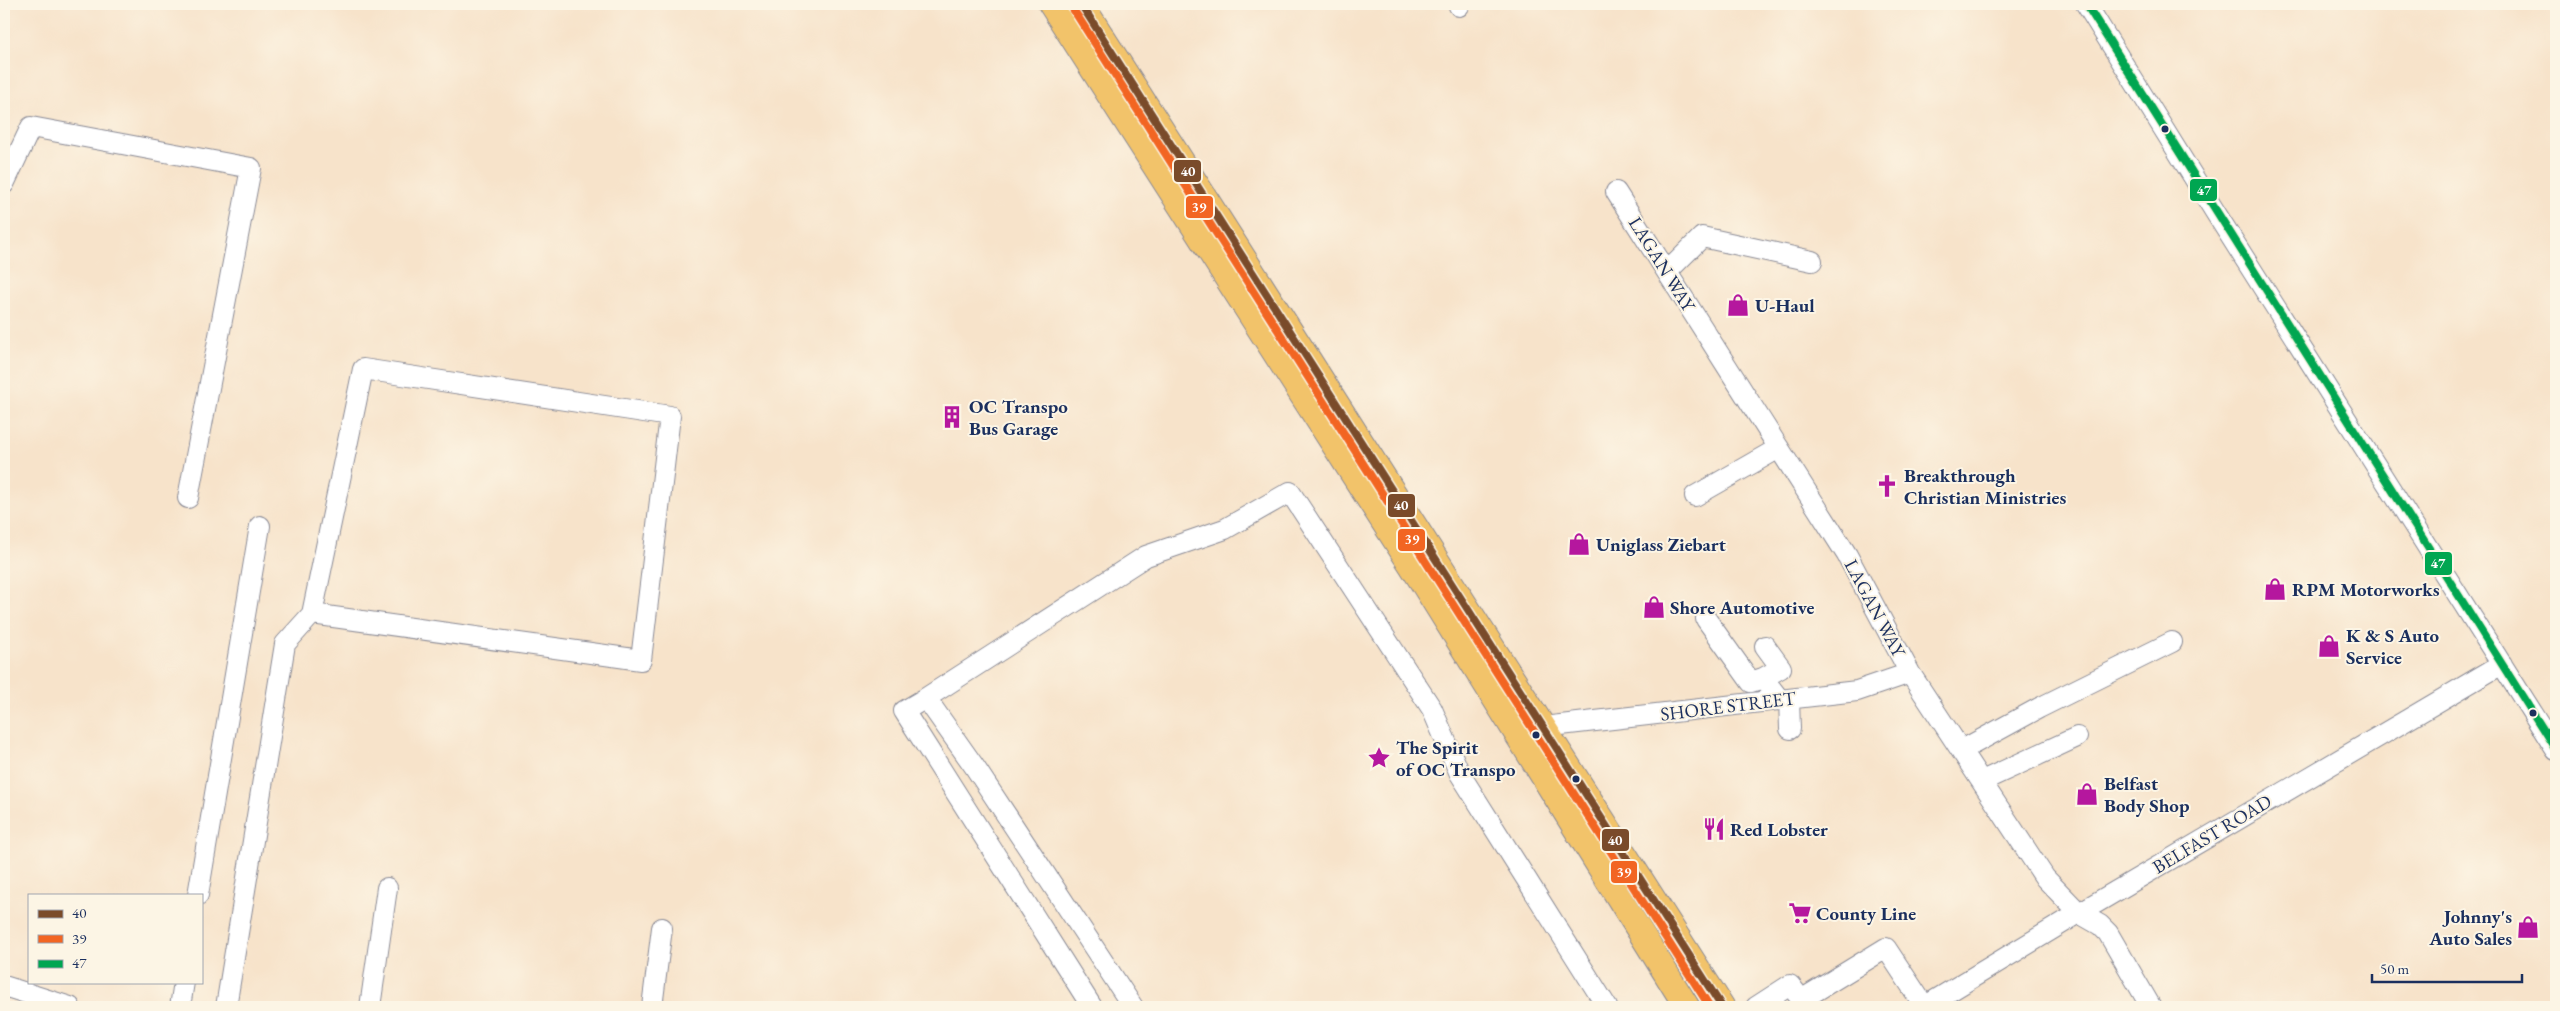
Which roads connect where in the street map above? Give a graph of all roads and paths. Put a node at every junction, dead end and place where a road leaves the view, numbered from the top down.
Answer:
1 (1050, 4) edge
2 (1081, 4) edge
3 (2086, 4) edge
4 (4, 184) edge
5 (1616, 192) dead end
6 (1812, 261) dead end
7 (1667, 272) junction
8 (1779, 448) junction
9 (1695, 496) dead end
10 (188, 498) dead end
11 (260, 526) dead end
12 (312, 614) junction
13 (1706, 619) dead end
14 (2172, 642) dead end
15 (1765, 646) dead end
16 (2502, 664) junction
17 (1910, 673) junction
18 (1763, 678) junction
19 (926, 698) junction
20 (1784, 700) junction
21 (1543, 727) junction
22 (1790, 729) dead end
23 (2078, 737) dead end
24 (1962, 750) junction
25 (2556, 750) edge
26 (1982, 781) junction
27 (387, 888) dead end
28 (198, 894) edge
29 (2079, 913) junction
30 (662, 928) dead end
31 (4, 979) edge
32 (28, 979) edge
33 (184, 984) edge
34 (4, 986) edge
35 (1804, 1004) edge
36 (70, 1007) edge
37 (180, 1007) edge
38 (226, 1007) edge
39 (370, 1007) edge
40 (652, 1007) edge
41 (1092, 1007) edge
42 (1133, 1007) edge
43 (1607, 1007) edge
44 (1687, 1007) edge
45 (1722, 1007) edge
46 (1756, 1007) edge
47 (1925, 1007) edge
48 (2152, 1007) edge

1 - 44 main road
2 - 21 main road
3 - 16 street
4 - 10 street
5 - 7 street, LAGAN WAY
6 - 7 street
7 - 8 street, LAGAN WAY
8 - 9 street
8 - 17 street, LAGAN WAY
11 - 28 street
12 - 12 street
12 - 38 street
13 - 18 street
14 - 24 street
15 - 18 street
16 - 25 street
16 - 29 street, BELFAST ROAD
17 - 20 street, SHORE STREET
17 - 24 street, LAGAN WAY
18 - 20 street
19 - 41 street
19 - 42 street
19 - 43 street
20 - 21 street, SHORE STREET
20 - 22 street
21 - 45 main road
23 - 26 street
24 - 26 street, LAGAN WAY
26 - 29 street, LAGAN WAY
27 - 39 street
29 - 47 street, BELFAST ROAD
29 - 48 street, LAGAN WAY
30 - 40 street
31 - 32 street
33 - 37 street
34 - 36 street
35 - 46 street
35 - 47 street

